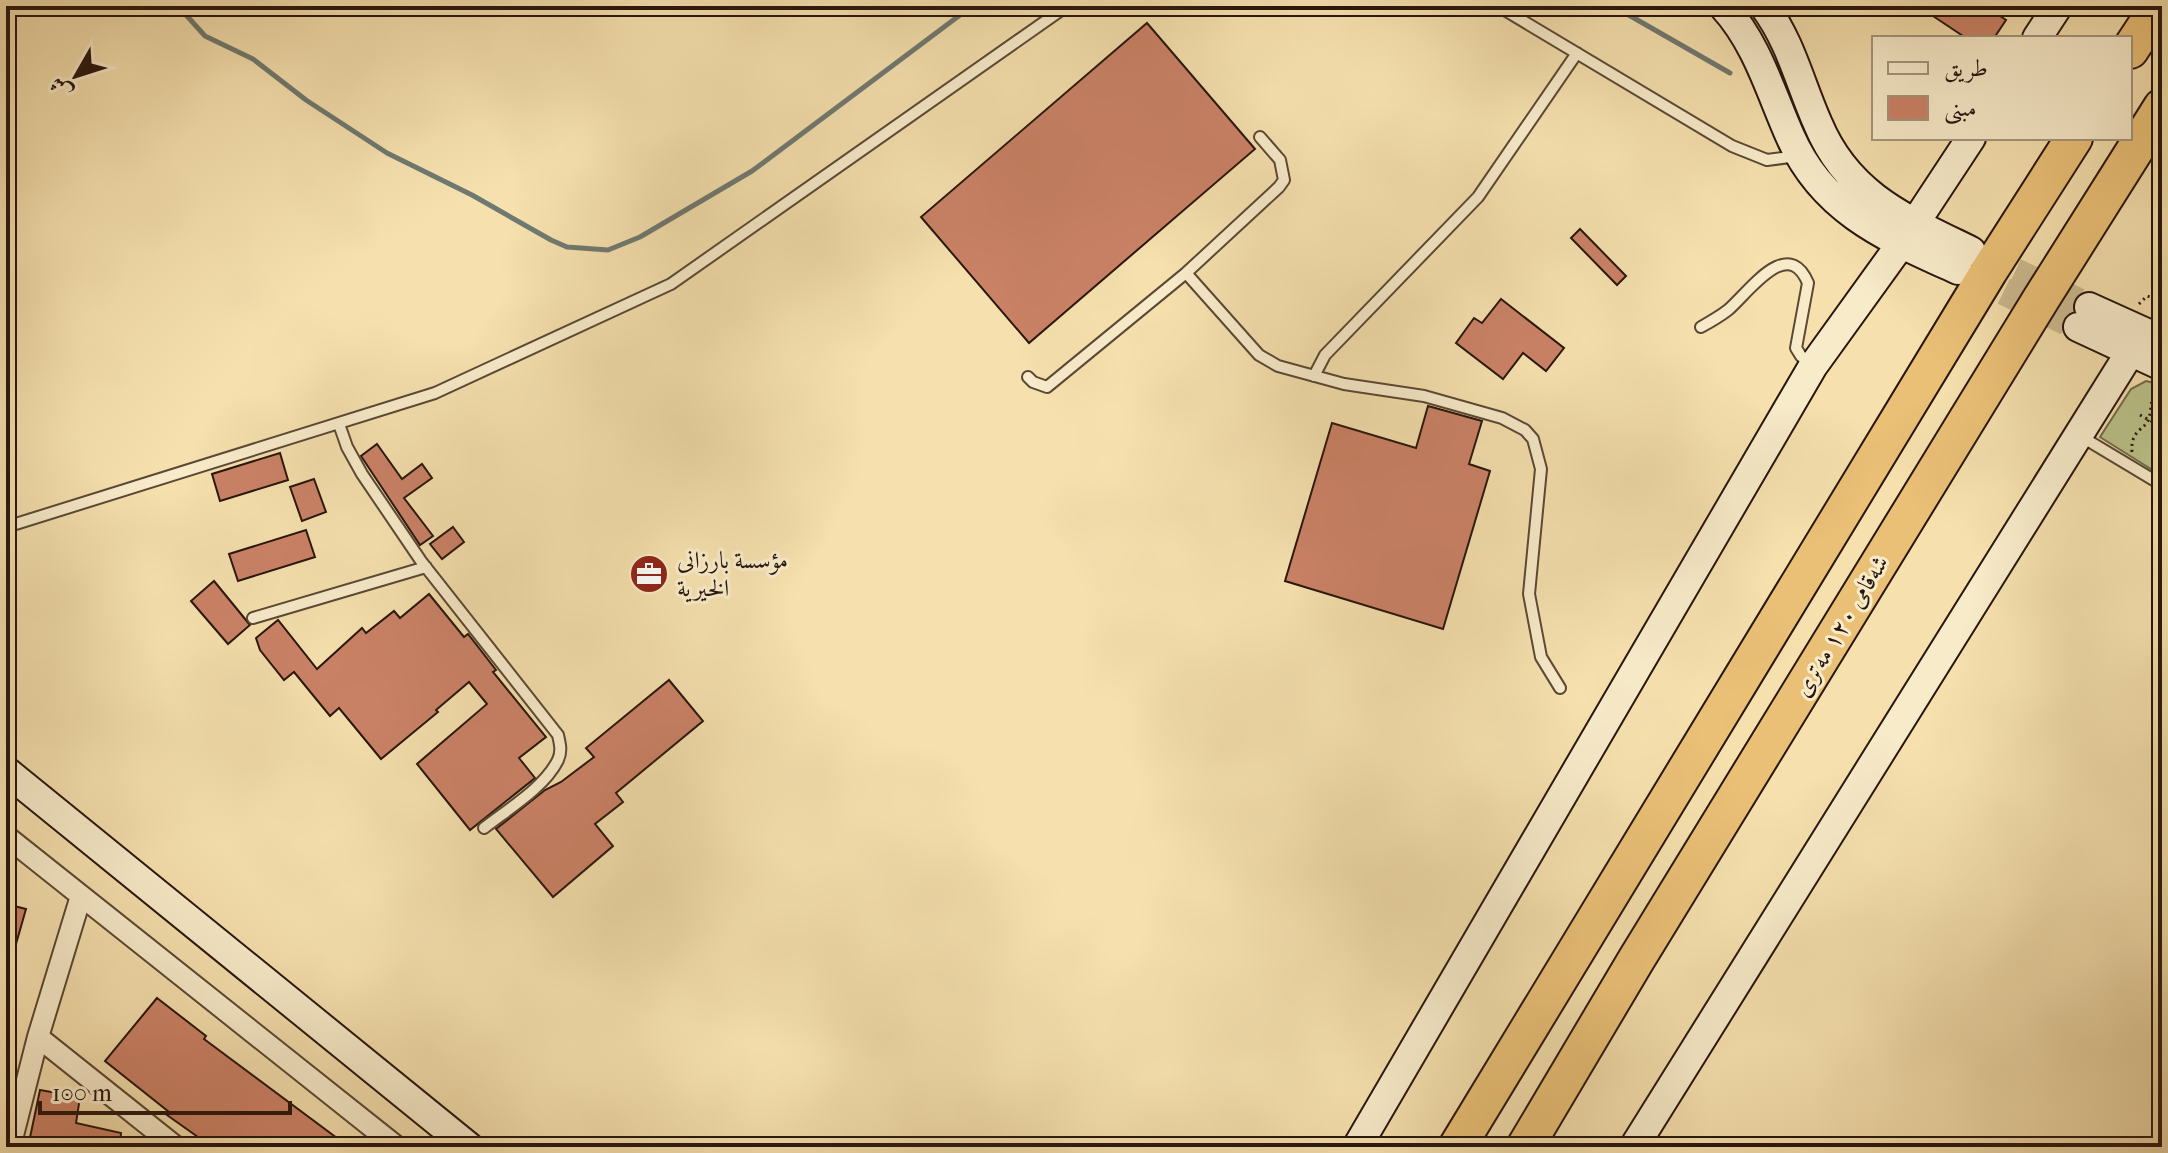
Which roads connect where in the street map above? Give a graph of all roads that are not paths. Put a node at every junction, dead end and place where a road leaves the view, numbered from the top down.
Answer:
1 (1067, 6) edge
2 (1498, 6) edge
3 (1723, 6) edge
4 (1764, 6) edge
5 (2058, 6) edge
6 (2159, 6) edge
7 (2038, 36) edge
8 (2132, 47) edge
9 (1577, 53) junction
10 (2162, 107) edge
11 (1260, 137) dead end
12 (1970, 140) edge
13 (2073, 140) edge
14 (1800, 155) junction
15 (1908, 234) junction
16 (1965, 260) tunnel mouth
17 (1186, 273) junction
18 (2083, 317) tunnel mouth
19 (2150, 326) edge
20 (1701, 327) dead end
21 (1813, 366) junction
22 (2162, 366) edge
23 (1314, 376) junction
24 (1028, 377) dead end
25 (339, 424) junction
26 (2080, 436) junction
27 (2162, 485) edge
28 (6, 527) edge
29 (426, 567) junction
30 (253, 618) dead end
31 (1560, 688) dead end
32 (6, 771) edge
33 (484, 828) dead end
34 (6, 836) edge
35 (81, 896) junction
36 (38, 1037) junction
37 (164, 1143) edge
38 (10, 1147) edge
39 (397, 1147) edge
40 (469, 1147) edge
41 (1357, 1147) edge
42 (1457, 1147) edge
43 (1525, 1147) edge
44 (1634, 1147) edge

1 - 25 lane
2 - 9 lane
3 - 14 street
4 - 15 street
5 - 7 street
6 - 8 highway
9 - 14 lane
9 - 23 lane
10 - 43 highway, شەقامی ١٢٠ مەتری
11 - 17 lane
12 - 15 street
13 - 42 highway
14 - 15 street
15 - 16 street
15 - 21 street
17 - 23 lane
17 - 24 lane
18 - 19 street
19 - 22 street
19 - 26 street
20 - 21 lane
21 - 41 street
23 - 31 lane
25 - 28 lane
25 - 29 lane
26 - 27 lane
26 - 44 street
29 - 30 lane
29 - 33 lane
32 - 40 street
34 - 35 street
35 - 36 street
35 - 39 street
36 - 37 street
36 - 38 street

